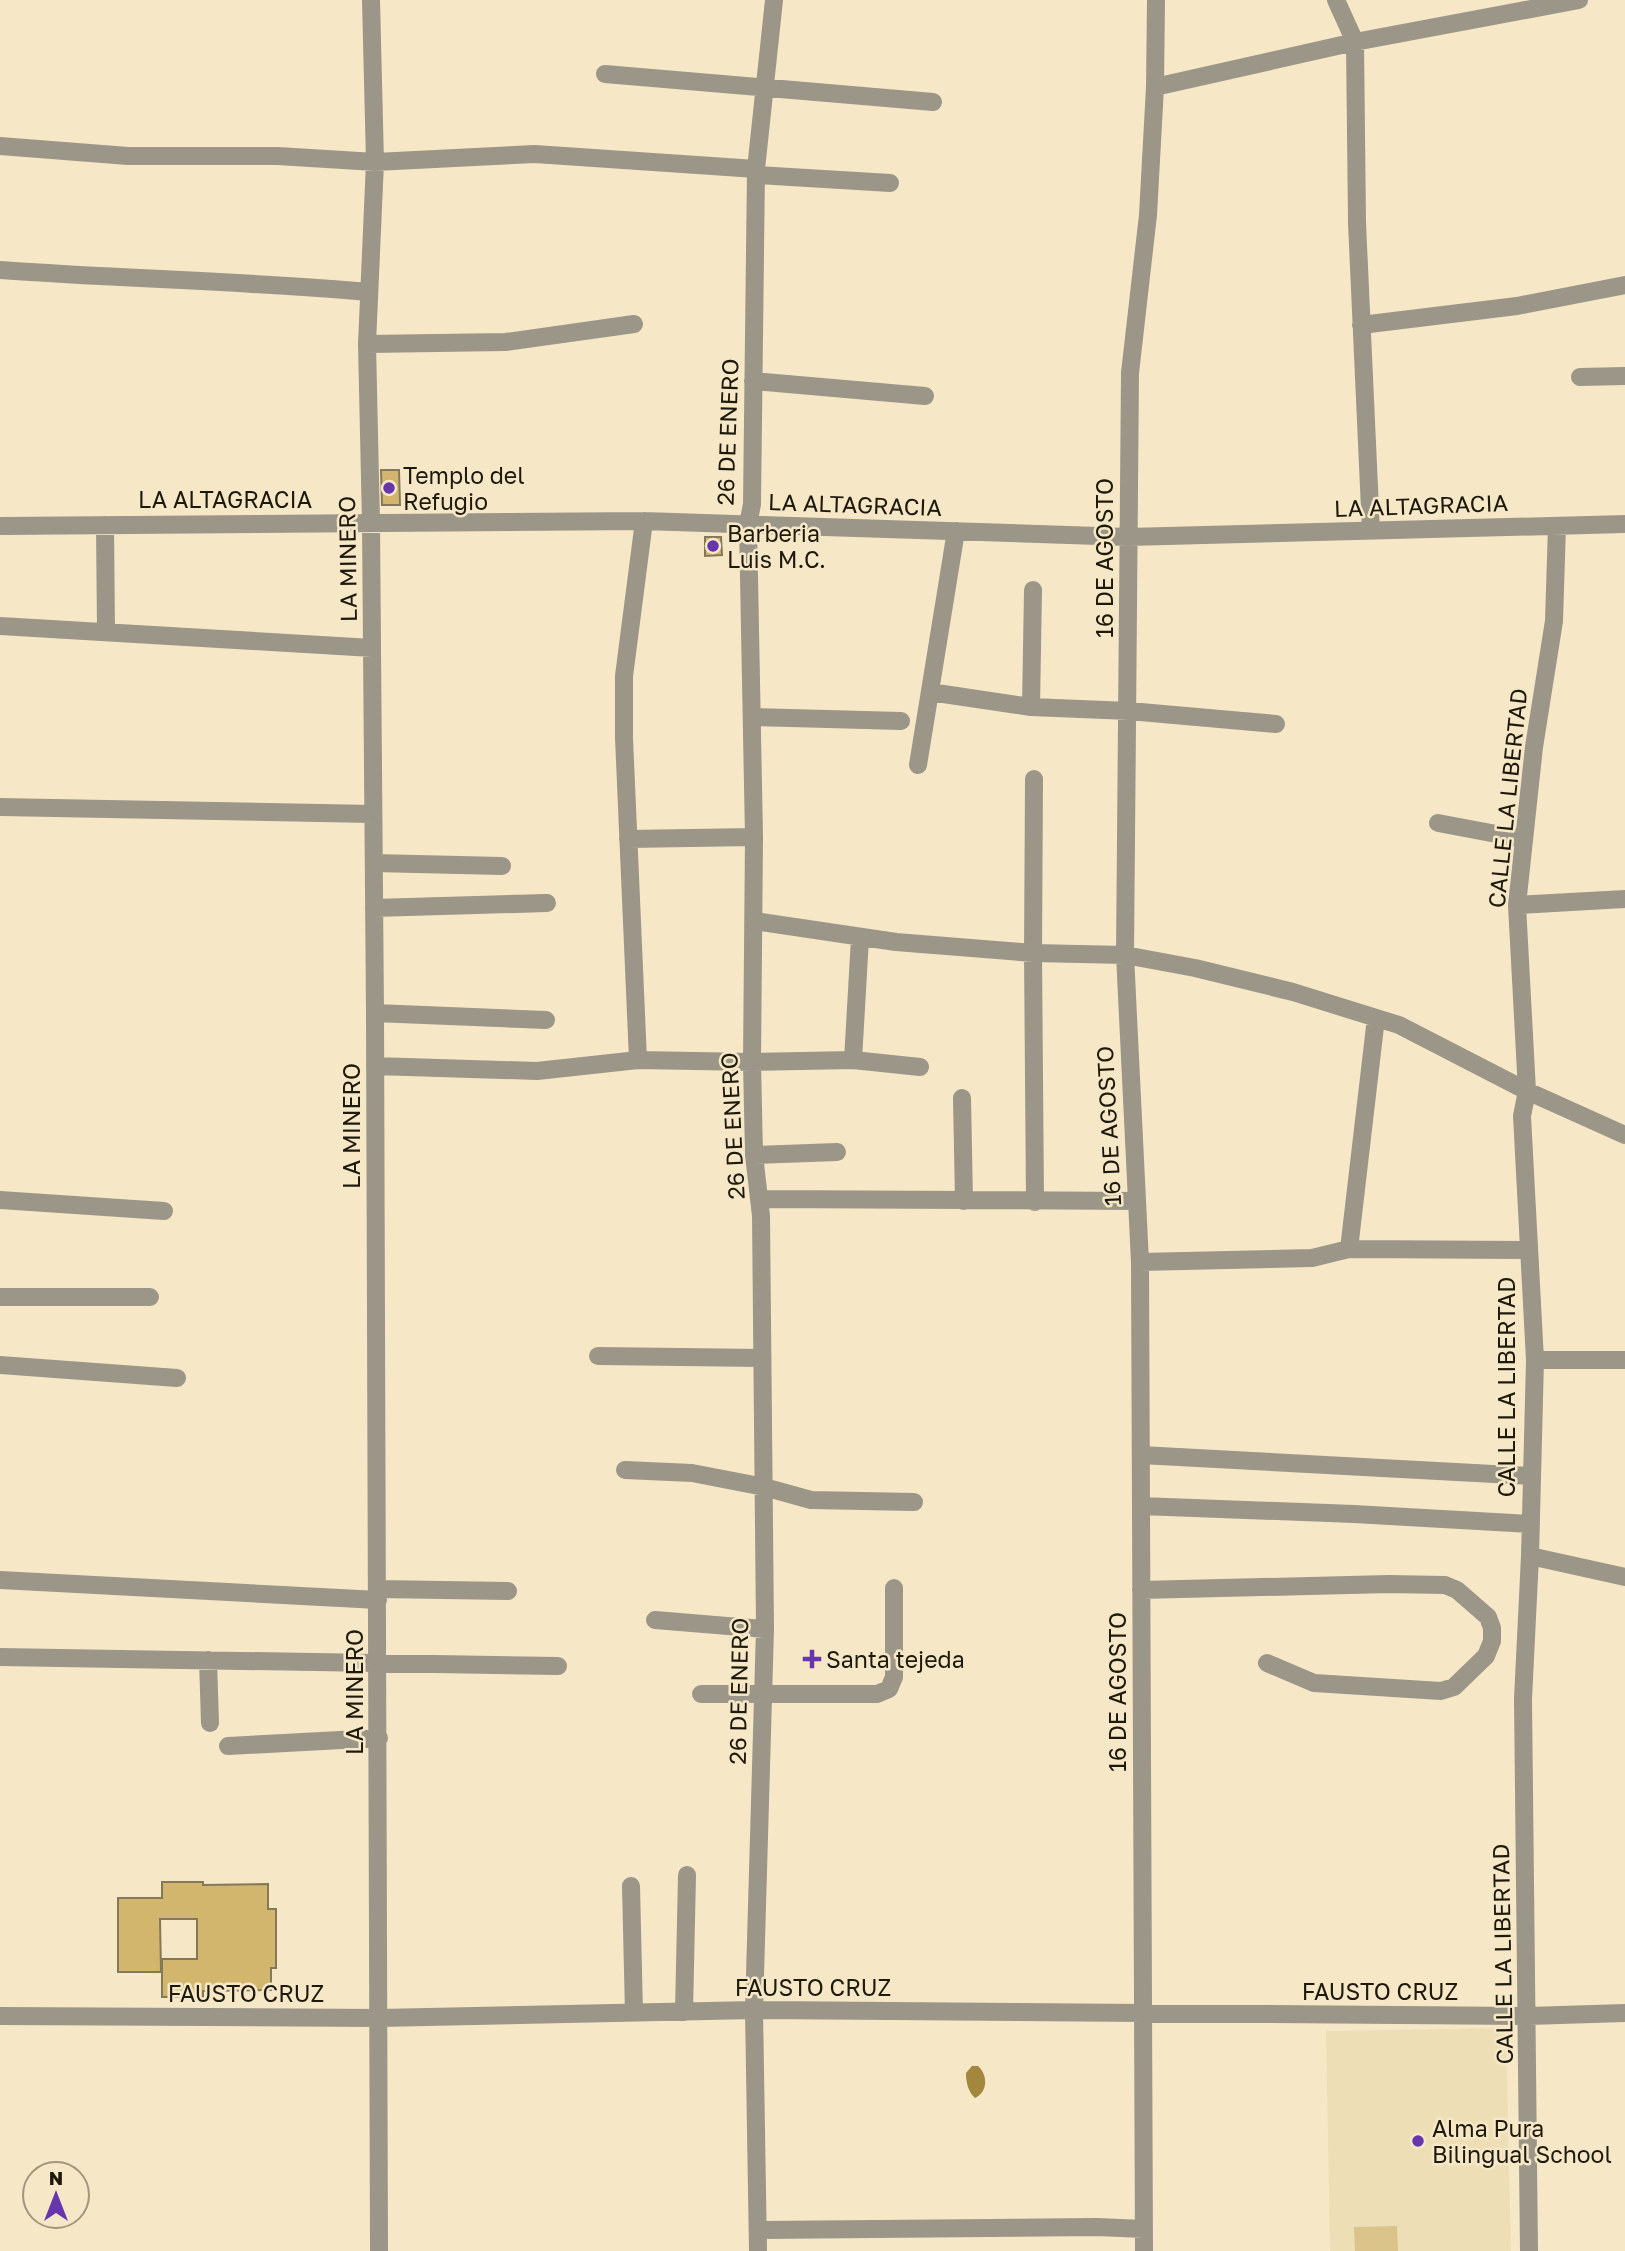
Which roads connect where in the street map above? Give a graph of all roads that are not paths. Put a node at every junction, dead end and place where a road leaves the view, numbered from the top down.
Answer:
1 (371, 0) edge
2 (774, 0) edge
3 (1156, 0) edge
4 (1336, 0) edge
5 (1579, 0) edge
6 (1355, 42) junction
7 (605, 74) dead end
8 (1155, 87) junction
9 (765, 89) junction
10 (933, 102) dead end
11 (0, 146) edge
12 (375, 162) junction
13 (756, 172) junction
14 (890, 183) dead end
15 (0, 270) edge
16 (1625, 285) edge
17 (368, 292) junction
18 (634, 324) dead end
19 (1361, 325) junction
20 (367, 344) junction
21 (1625, 376) edge
22 (1580, 377) dead end
23 (754, 380) junction
24 (925, 396) dead end
25 (644, 521) junction
26 (371, 523) junction
27 (1625, 524) edge
28 (105, 525) junction
29 (748, 525) junction
30 (0, 526) edge
31 (1557, 526) junction
32 (956, 531) junction
33 (1371, 531) junction
34 (1128, 537) junction
35 (1033, 590) dead end
36 (0, 626) edge
37 (106, 632) junction
38 (372, 648) junction
39 (930, 692) junction
40 (1031, 707) junction
41 (1129, 711) junction
42 (752, 717) junction
43 (901, 721) dead end
44 (1276, 723) dead end
45 (918, 765) dead end
46 (1034, 779) dead end
47 (0, 807) edge
48 (373, 814) junction
49 (1438, 823) dead end
50 (754, 837) junction
51 (628, 839) junction
52 (1523, 839) junction
53 (374, 863) junction
54 (502, 866) dead end
55 (1625, 898) edge
56 (547, 903) dead end
57 (1517, 905) junction
58 (374, 908) junction
59 (755, 921) junction
60 (860, 938) junction
61 (1033, 953) junction
62 (1125, 955) junction
63 (375, 1013) junction
64 (1376, 1018) junction
65 (546, 1020) dead end
66 (638, 1060) junction
67 (853, 1060) junction
68 (752, 1062) junction
69 (375, 1066) junction
70 (920, 1066) dead end
71 (1527, 1091) junction
72 (962, 1098) dead end
73 (1625, 1135) edge
74 (837, 1152) dead end
75 (754, 1155) junction
76 (760, 1199) junction
77 (0, 1200) edge
78 (964, 1201) junction
79 (1137, 1201) junction
80 (1035, 1202) junction
81 (164, 1211) dead end
82 (1349, 1249) junction
83 (1529, 1250) junction
84 (1140, 1262) junction
85 (0, 1297) edge
86 (150, 1297) dead end
87 (598, 1356) dead end
88 (762, 1358) junction
89 (1535, 1360) junction
90 (1625, 1360) edge
91 (0, 1365) edge
92 (177, 1378) dead end
93 (1141, 1455) junction
94 (625, 1470) dead end
95 (1532, 1476) junction
96 (764, 1487) junction
97 (914, 1502) dead end
98 (1141, 1506) junction
99 (1531, 1524) junction
100 (1530, 1556) junction
101 (1625, 1577) edge
102 (0, 1580) edge
103 (894, 1588) dead end
104 (1141, 1590) junction
105 (508, 1591) dead end
106 (378, 1594) junction
107 (655, 1620) dead end
108 (765, 1629) junction
109 (0, 1657) edge
110 (208, 1660) junction
111 (378, 1662) junction
112 (1267, 1663) dead end
113 (558, 1666) dead end
114 (701, 1694) dead end
115 (764, 1695) junction
116 (210, 1723) dead end
117 (379, 1738) junction
118 (228, 1746) dead end
119 (687, 1875) dead end
120 (631, 1886) dead end
121 (754, 2010) junction
122 (684, 2011) junction
123 (634, 2013) junction
124 (1625, 2013) edge
125 (1143, 2014) junction
126 (0, 2016) edge
127 (1528, 2016) junction
128 (380, 2018) junction
129 (1144, 2229) junction
130 (758, 2230) junction
131 (379, 2251) edge
132 (758, 2251) edge
133 (1144, 2251) edge
134 (1529, 2251) edge

1 - 12 street, LA MINERO
2 - 9 street, 26 DE ENERO
3 - 8 street, 16 DE AGOSTO
4 - 6 street
5 - 6 street
6 - 8 street
6 - 19 street
7 - 9 street
8 - 34 street, 16 DE AGOSTO
9 - 10 street
9 - 13 street, 26 DE ENERO
11 - 12 street
12 - 13 street
12 - 17 street, LA MINERO
13 - 14 street
13 - 23 street, 26 DE ENERO
15 - 17 street
16 - 19 street
17 - 20 street, LA MINERO
18 - 20 street
19 - 33 street
20 - 26 street, LA MINERO
21 - 22 street
23 - 24 street
23 - 29 street, 26 DE ENERO
25 - 26 street, LA ALTAGRACIA
25 - 29 street, LA ALTAGRACIA
25 - 51 street
26 - 28 street, LA ALTAGRACIA
26 - 38 street, LA MINERO
27 - 31 street, LA ALTAGRACIA
28 - 30 street, LA ALTAGRACIA
28 - 37 street
29 - 32 street, LA ALTAGRACIA
29 - 42 street, 26 DE ENERO
31 - 33 street, LA ALTAGRACIA
31 - 52 street, CALLE LA LIBERTAD
32 - 34 street, LA ALTAGRACIA
32 - 39 street
33 - 34 street, LA ALTAGRACIA
34 - 41 street, 16 DE AGOSTO
35 - 40 street
36 - 37 street
37 - 38 street
38 - 48 street, LA MINERO
39 - 40 street
39 - 45 street
40 - 41 street
41 - 44 street
41 - 62 street, 16 DE AGOSTO
42 - 43 street
42 - 50 street, 26 DE ENERO
46 - 61 street
47 - 48 street
48 - 53 street, LA MINERO
49 - 52 street
50 - 51 street
50 - 59 street, 26 DE ENERO
51 - 66 street
52 - 57 street, CALLE LA LIBERTAD
53 - 54 street
53 - 58 street, LA MINERO
55 - 57 street
56 - 58 street
57 - 71 street, CALLE LA LIBERTAD
58 - 63 street, LA MINERO
59 - 60 street
59 - 68 street, 26 DE ENERO
60 - 61 street
60 - 67 street
61 - 62 street
61 - 80 street
62 - 64 street
62 - 79 street, 16 DE AGOSTO
63 - 65 street
63 - 69 street, LA MINERO
64 - 71 street
64 - 82 street
66 - 68 street
66 - 69 street
67 - 68 street
67 - 70 street
68 - 75 street, 26 DE ENERO
69 - 106 street, LA MINERO
71 - 73 street
71 - 83 street, CALLE LA LIBERTAD
72 - 78 street
74 - 75 street
75 - 76 street, 26 DE ENERO
76 - 78 street
76 - 88 street, 26 DE ENERO
77 - 81 street
78 - 80 street
79 - 80 street
79 - 84 street, 16 DE AGOSTO
82 - 83 street
82 - 84 street
83 - 89 street, CALLE LA LIBERTAD
84 - 93 street, 16 DE AGOSTO
85 - 86 street
87 - 88 street
88 - 96 street, 26 DE ENERO
89 - 90 street
89 - 95 street, CALLE LA LIBERTAD
91 - 92 street
93 - 95 street
93 - 98 street, 16 DE AGOSTO
94 - 96 street
95 - 99 street, CALLE LA LIBERTAD
96 - 97 street
96 - 108 street, 26 DE ENERO
98 - 99 street
98 - 104 street, 16 DE AGOSTO
99 - 100 street, CALLE LA LIBERTAD
100 - 101 street
100 - 127 street, CALLE LA LIBERTAD
102 - 106 street
103 - 115 street
104 - 112 street
104 - 125 street, 16 DE AGOSTO
105 - 106 street
106 - 111 street, LA MINERO
107 - 108 street
108 - 115 street, 26 DE ENERO
109 - 110 street
110 - 111 street
110 - 116 street
111 - 113 street
111 - 117 street, LA MINERO
114 - 115 street
115 - 121 street, 26 DE ENERO
117 - 118 street
117 - 128 street, LA MINERO
119 - 122 street
120 - 123 street
121 - 122 street, FAUSTO CRUZ
121 - 125 street, FAUSTO CRUZ
121 - 130 street, 26 DE ENERO
122 - 123 street, FAUSTO CRUZ
123 - 128 street, FAUSTO CRUZ
124 - 127 street, FAUSTO CRUZ
125 - 127 street, FAUSTO CRUZ
125 - 129 street, 16 DE AGOSTO
126 - 128 street, FAUSTO CRUZ
127 - 134 street, CALLE LA LIBERTAD
128 - 131 street, LA MINERO
129 - 130 street
129 - 133 street, 16 DE AGOSTO
130 - 132 street, 26 DE ENERO

